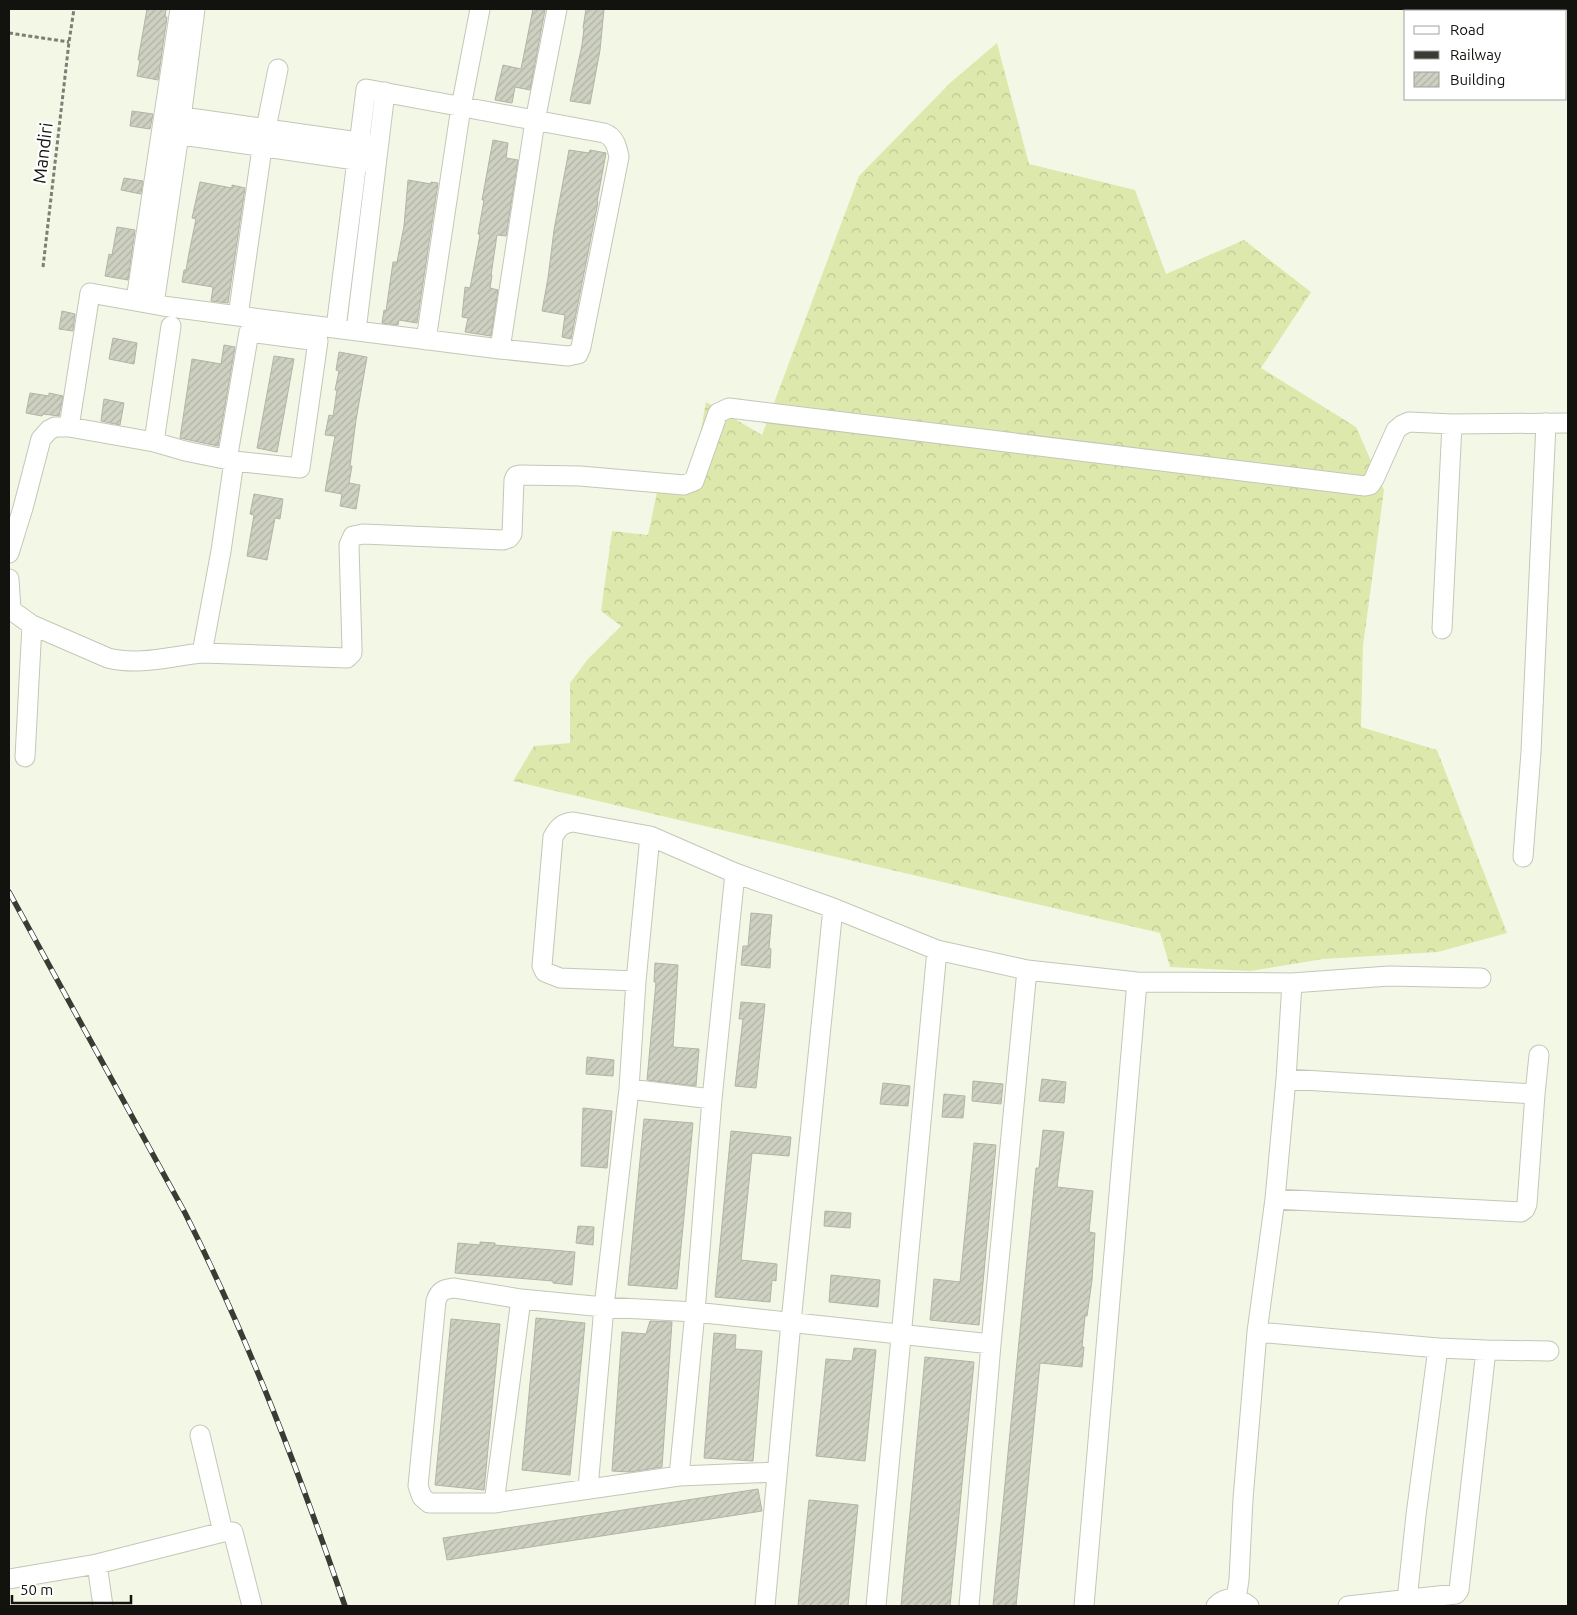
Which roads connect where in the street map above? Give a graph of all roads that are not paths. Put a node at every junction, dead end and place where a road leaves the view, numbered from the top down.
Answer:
1 (180, 9) edge
2 (195, 9) edge
3 (480, 9) edge
4 (557, 9) edge
5 (278, 69) dead end
6 (385, 92) junction
7 (461, 107) junction
8 (536, 121) junction
9 (172, 124) junction
10 (266, 129) junction
11 (359, 142) junction
12 (262, 148) junction
13 (378, 154) junction
14 (357, 161) junction
15 (145, 302) junction
16 (238, 316) junction
17 (171, 326) dead end
18 (336, 328) junction
19 (356, 331) junction
20 (426, 340) junction
21 (500, 349) junction
22 (1546, 423) junction
23 (1568, 423) edge
24 (1452, 424) junction
25 (69, 426) junction
26 (154, 442) junction
27 (230, 460) junction
28 (9, 554) edge
29 (9, 579) edge
30 (10, 609) edge
31 (32, 625) junction
32 (1442, 628) dead end
33 (202, 652) junction
34 (25, 757) dead end
35 (650, 836) junction
36 (1523, 857) dead end
37 (735, 872) junction
38 (833, 908) junction
39 (937, 950) junction
40 (1027, 970) junction
41 (1481, 978) dead end
42 (636, 981) junction
43 (1137, 982) junction
44 (1292, 983) junction
45 (1539, 1055) dead end
46 (1286, 1079) junction
47 (629, 1089) junction
48 (1534, 1094) junction
49 (712, 1098) junction
50 (1275, 1199) junction
51 (521, 1299) junction
52 (604, 1307) junction
53 (695, 1312) junction
54 (790, 1322) junction
55 (1257, 1332) junction
56 (901, 1334) junction
57 (991, 1344) junction
58 (1438, 1348) junction
59 (1486, 1350) junction
60 (1549, 1351) dead end
61 (200, 1435) dead end
62 (776, 1472) junction
63 (679, 1476) junction
64 (588, 1488) junction
65 (494, 1503) junction
66 (223, 1532) junction
67 (97, 1564) junction
68 (9, 1579) edge
69 (1407, 1600) junction
70 (1243, 1602) edge
71 (104, 1606) edge
72 (252, 1606) edge
73 (765, 1606) edge
74 (876, 1606) edge
75 (969, 1606) edge
76 (1084, 1606) edge
77 (1216, 1606) edge
78 (1348, 1606) edge

1 - 9 street
2 - 9 street
3 - 7 street
4 - 8 street
5 - 10 street
6 - 7 street
6 - 11 street
6 - 13 street
7 - 8 street
7 - 20 street
8 - 21 street
8 - 21 street
9 - 10 street
9 - 12 street
9 - 15 street
10 - 11 street
10 - 12 street
11 - 13 street
11 - 14 street
12 - 14 street
12 - 16 street
13 - 14 street
13 - 19 street
14 - 18 street
15 - 16 street
15 - 25 street
16 - 18 street
17 - 26 street
18 - 19 street
19 - 20 street
20 - 21 street
22 - 23 street
22 - 24 street
22 - 36 street
24 - 32 street
24 - 33 street
25 - 26 street
25 - 28 street
26 - 27 street
27 - 27 street
27 - 33 street
29 - 30 street
30 - 31 street
31 - 33 street
31 - 34 street
35 - 37 street
35 - 42 street
35 - 42 street
37 - 38 street
37 - 49 street
38 - 39 street
38 - 54 street
39 - 40 street
39 - 56 street
40 - 43 street
40 - 57 street
41 - 44 street
42 - 47 street
43 - 44 street
43 - 76 street
44 - 46 street
45 - 48 street
46 - 48 street
46 - 50 street
47 - 49 street
47 - 52 street
48 - 50 street
49 - 53 street
50 - 55 street
51 - 52 street
51 - 65 street
51 - 65 street
52 - 53 street
52 - 64 street
53 - 54 street
53 - 63 street
54 - 56 street
54 - 62 street
55 - 58 street
55 - 70 street
56 - 57 street
56 - 74 street
57 - 75 street
58 - 59 street
58 - 69 street
59 - 60 street
59 - 69 street
61 - 66 street
62 - 63 street
62 - 73 street
63 - 64 street
64 - 65 street
66 - 67 street
66 - 72 street
67 - 68 street
67 - 71 street
69 - 78 street
70 - 77 street

